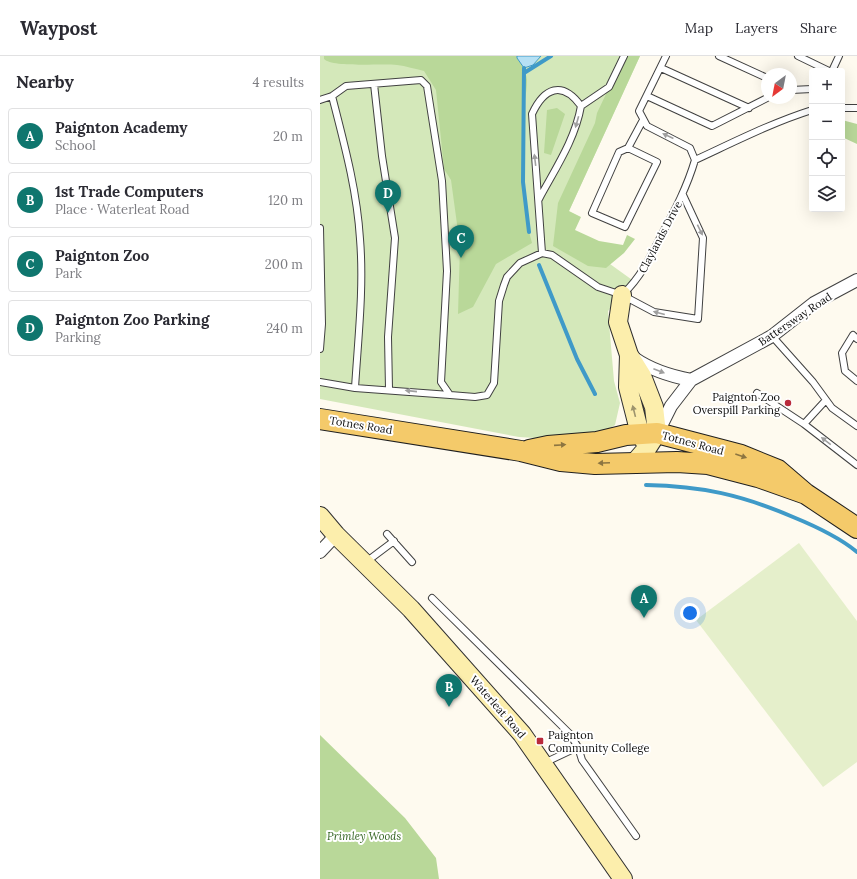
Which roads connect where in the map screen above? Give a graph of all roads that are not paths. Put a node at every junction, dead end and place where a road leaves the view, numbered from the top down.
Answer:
1 (624, 56) edge
2 (666, 56) edge
3 (719, 56) edge
4 (798, 56) edge
5 (839, 56) edge
6 (660, 68) junction
7 (824, 68) edge
8 (832, 68) edge
9 (761, 75) edge
10 (374, 84) junction
11 (809, 89) edge
12 (797, 90) edge
13 (332, 96) junction
14 (647, 96) junction
15 (320, 100) edge
16 (761, 101) edge
17 (581, 106) junction
18 (748, 108) junction
19 (845, 108) edge
20 (857, 108) edge
21 (809, 111) edge
22 (643, 120) junction
23 (628, 148) junction
24 (695, 160) junction
25 (683, 195) junction
26 (539, 199) junction
27 (320, 228) edge
28 (542, 254) junction
29 (857, 280) edge
30 (622, 295) junction
31 (772, 336) junction
32 (857, 339) edge
33 (320, 349) edge
34 (629, 355) junction
35 (691, 380) junction
36 (857, 381) edge
37 (320, 382) edge
38 (355, 388) junction
39 (389, 389) junction
40 (757, 393) dead end
41 (450, 395) junction
42 (826, 400) junction
43 (320, 419) edge
44 (804, 424) junction
45 (857, 426) edge
46 (648, 438) junction
47 (521, 451) junction
48 (635, 462) junction
49 (671, 462) junction
50 (857, 465) edge
51 (806, 494) junction
52 (320, 516) edge
53 (857, 528) edge
54 (388, 534) dead end
55 (336, 535) junction
56 (394, 541) junction
57 (320, 552) edge
58 (412, 562) dead end
59 (365, 563) junction
60 (432, 598) dead end
61 (578, 747) junction
62 (543, 764) junction
63 (636, 836) dead end
64 (623, 879) edge

1 - 17 lane
2 - 6 lane
3 - 9 lane
4 - 7 lane
5 - 8 lane
6 - 14 lane
6 - 18 lane
10 - 13 lane
10 - 39 lane
10 - 41 lane
11 - 12 lane
13 - 15 lane
13 - 38 lane
14 - 18 lane
14 - 22 lane
16 - 18 lane
17 -> 26 lane
26 -> 17 lane
19 - 20 lane
21 - 24 lane
22 - 23 lane
24 -> 22 lane
23 - 23 lane
24 - 25 lane, Claylands Drive
25 - 30 lane, Claylands Drive
25 -> 30 lane
26 - 28 lane
27 - 33 lane
28 - 30 lane
28 - 41 lane
29 - 31 street, Battersway Road
30 - 34 street
31 - 35 street, Battersway Road
31 - 42 lane
32 - 36 lane
34 -> 35 street
34 - 46 street
35 - 46 street, Battersway Road
37 - 38 lane
38 - 39 lane
41 -> 39 lane
40 - 44 lane
42 - 44 lane
42 - 45 lane
43 - 47 main road, Totnes Road
50 -> 44 lane
47 -> 46 main road, Totnes Road
46 - 48 street
46 - 49 street
46 -> 51 main road, Totnes Road
48 -> 47 main road, Totnes Road
48 - 49 main road, Totnes Road
49 - 51 main road, Totnes Road
51 - 53 main road, Totnes Road
52 - 55 street, Waterleat Road
54 - 56 lane
55 - 57 street
55 - 59 street, Waterleat Road
56 - 58 lane
56 - 59 lane
59 - 62 street, Waterleat Road
60 - 61 lane
61 - 62 lane
61 - 63 lane
62 - 64 street, Waterleat Road

